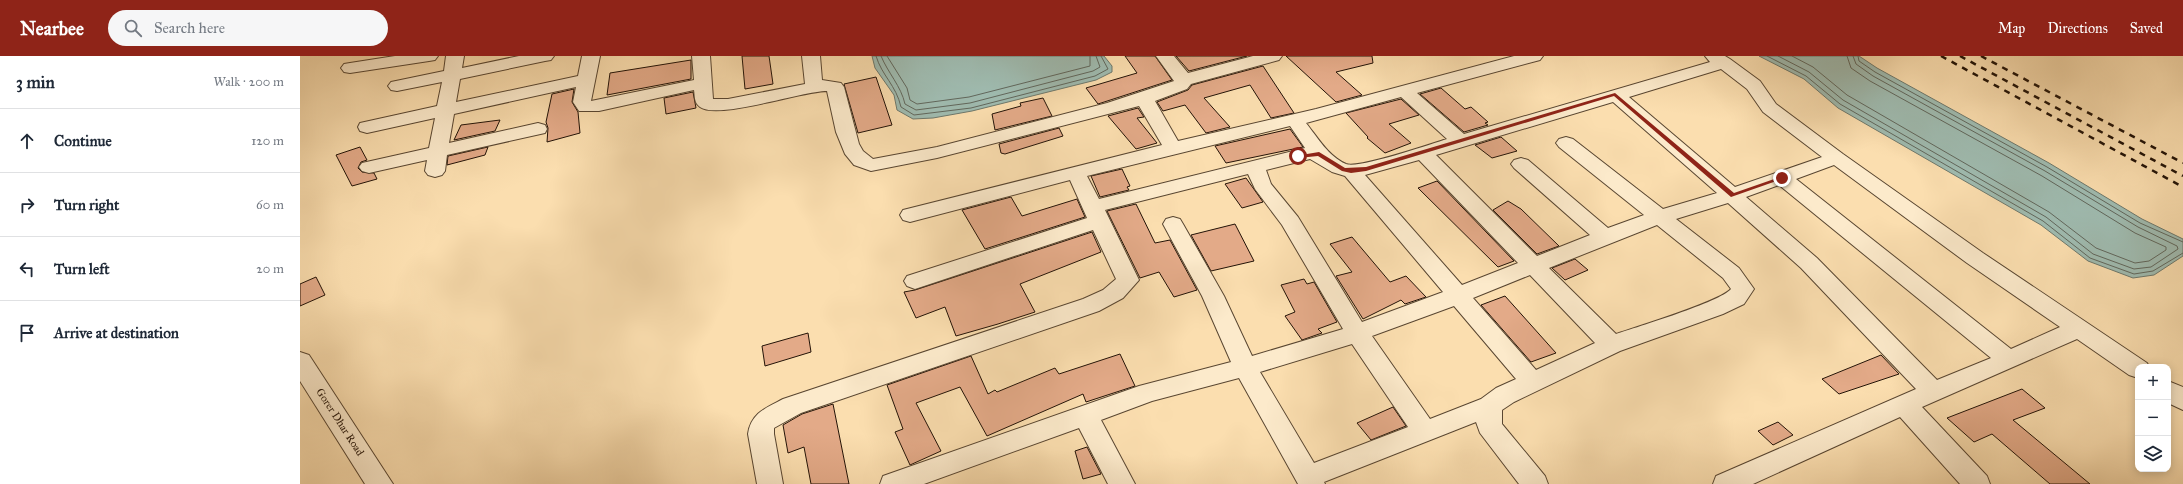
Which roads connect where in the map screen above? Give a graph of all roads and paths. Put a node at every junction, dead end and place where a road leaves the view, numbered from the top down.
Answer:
1 (429, 56) edge
2 (455, 56) edge
3 (545, 56) edge
4 (591, 56) edge
5 (701, 56) edge
6 (811, 56) edge
7 (1165, 56) edge
8 (1273, 56) edge
9 (1534, 56) edge
10 (1718, 59) edge
11 (350, 68) dead end
12 (451, 75) junction
13 (586, 80) junction
14 (1184, 80) junction
15 (703, 83) junction
16 (397, 86) dead end
17 (814, 87) junction
18 (1404, 91) junction
19 (1615, 94) junction
20 (1144, 98) junction
21 (446, 112) junction
22 (1295, 120) junction
23 (367, 127) dead end
24 (538, 129) dead end
25 (1460, 140) junction
26 (1566, 143) dead end
27 (1173, 148) junction
28 (439, 150) junction
29 (1422, 152) junction
30 (1319, 154) junction
31 (1836, 158) junction
32 (1521, 164) dead end
33 (369, 167) dead end
34 (1255, 167) junction
35 (435, 171) dead end
36 (1351, 171) junction
37 (1076, 174) junction
38 (1782, 178) junction
39 (1733, 195) junction
40 (1096, 214) junction
41 (910, 215) dead end
42 (1660, 217) junction
43 (1173, 224) dead end
44 (1605, 237) junction
45 (1535, 265) junction
46 (915, 281) dead end
47 (1459, 295) junction
48 (2080, 328) junction
49 (1357, 333) junction
50 (1612, 345) junction
51 (2009, 360) junction
52 (300, 361) edge
53 (1245, 367) junction
54 (2135, 367) edge
55 (1532, 382) junction
56 (1933, 391) junction
57 (2171, 392) edge
58 (2183, 400) edge
59 (1904, 404) junction
60 (1490, 406) junction
61 (1085, 415) junction
62 (1425, 432) junction
63 (1310, 481) edge
64 (380, 484) edge
65 (770, 484) edge
66 (893, 484) edge
67 (1122, 484) edge
68 (1535, 484) edge
69 (1726, 484) edge
70 (1977, 484) edge

1 - 11 street
2 - 12 street
3 - 12 street
4 - 13 street
5 - 15 street
6 - 17 street
7 - 14 street
8 - 14 street
9 - 18 street
10 - 19 street
10 - 31 street
12 - 16 street
12 - 21 street
13 - 15 street
13 - 21 street
14 - 20 street
15 - 17 street
17 - 20 street
18 - 22 street
18 - 25 street
19 - 25 street
19 - 39 street
20 - 27 street
21 - 23 street
21 - 28 street
22 - 27 street
22 - 30 street
24 - 28 street
25 - 29 street
26 - 42 street
27 - 37 street
28 - 33 street
28 - 35 street
29 - 36 street
29 - 45 street
30 - 34 street
30 - 36 street
31 - 38 street
31 - 48 street
32 - 44 street
34 - 40 street
34 - 49 street
36 - 47 street
37 - 40 street
37 - 41 street
38 - 39 street
38 - 51 street
39 - 42 street
39 - 56 street
40 - 46 street
40 - 65 street
42 - 44 street
42 - 50 street
43 - 53 street
44 - 45 street
45 - 47 street
45 - 50 street
47 - 49 street
47 - 55 street
48 - 51 street
48 - 54 street
49 - 53 street
49 - 62 street
50 - 55 street
51 - 56 street
52 - 64 street, Gorer Dhar Road
53 - 61 street
53 - 63 street
55 - 60 street
56 - 59 street
57 - 58 street
59 - 69 street
59 - 70 street
60 - 62 street
60 - 68 street
61 - 66 street
61 - 67 street
62 - 63 street

